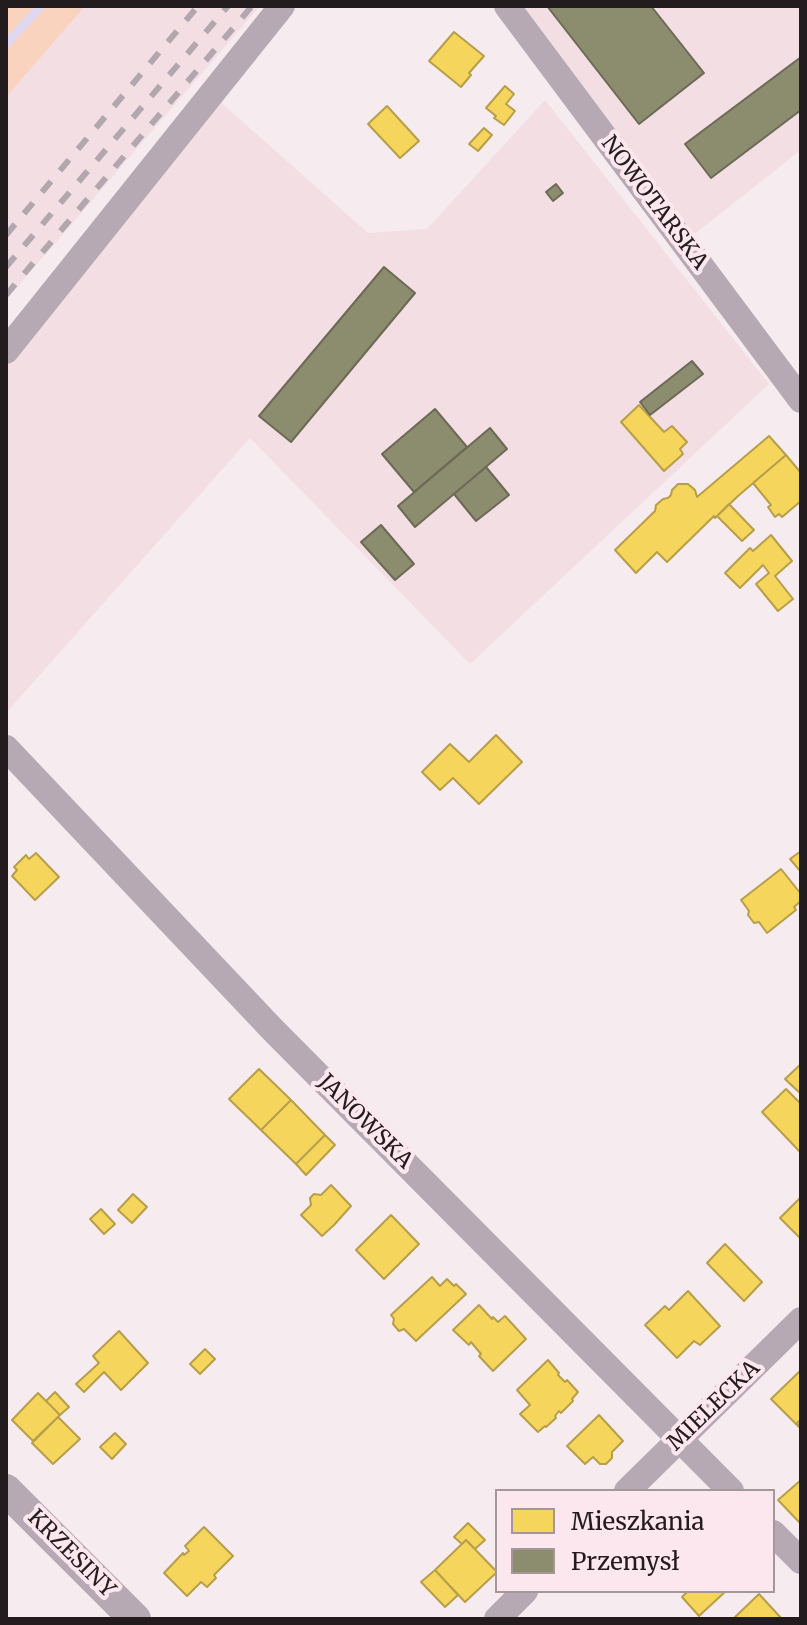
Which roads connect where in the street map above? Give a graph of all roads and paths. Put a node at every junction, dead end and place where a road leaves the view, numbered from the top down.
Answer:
1 (282, 6) edge
2 (507, 6) edge
3 (6, 351) edge
4 (801, 400) edge
5 (6, 748) edge
6 (801, 1320) edge
7 (679, 1439) junction
8 (629, 1489) edge
9 (729, 1489) edge
10 (6, 1490) edge
11 (775, 1535) edge
12 (801, 1561) edge
13 (523, 1593) edge
14 (135, 1619) edge
15 (497, 1619) edge

1 - 3 street
2 - 4 street, NOWOTARSKA
5 - 7 street, JANOWSKA
6 - 7 street, MIELECKA
7 - 8 street, MIELECKA
7 - 9 street, JANOWSKA
10 - 14 street, KRZESINY
11 - 12 street
13 - 15 street

